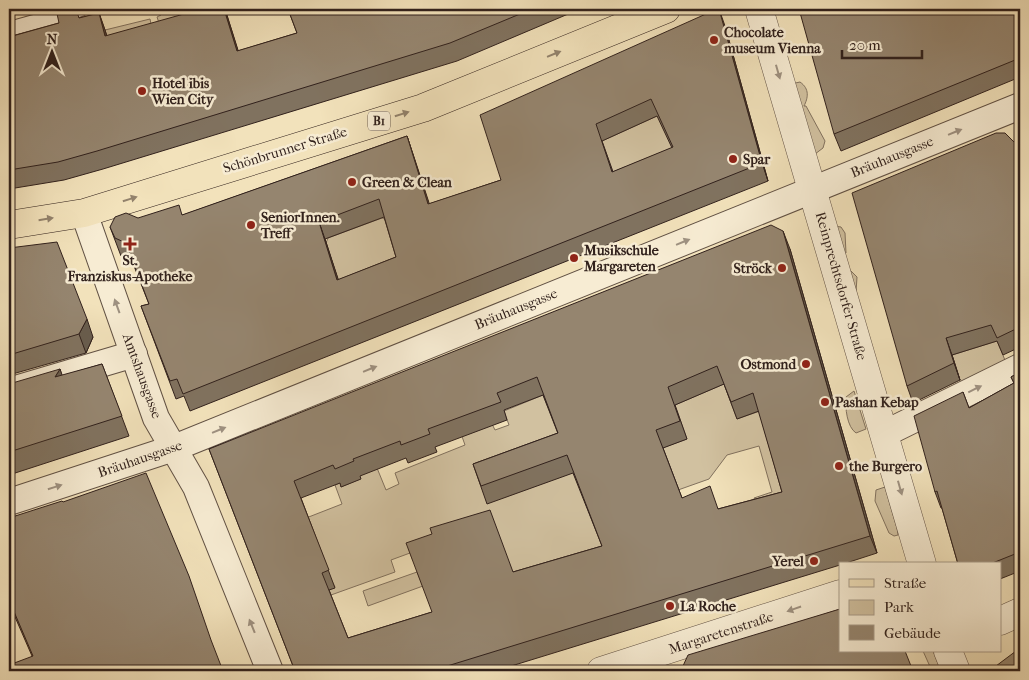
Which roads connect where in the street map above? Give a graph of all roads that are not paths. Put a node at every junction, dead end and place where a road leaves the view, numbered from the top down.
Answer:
1 (81, 9) edge
2 (666, 9) edge
3 (760, 9) edge
4 (9, 29) edge
5 (1018, 113) edge
6 (812, 189) junction
7 (84, 213) junction
8 (9, 225) edge
9 (134, 354) junction
10 (1020, 367) edge
11 (9, 391) edge
12 (884, 434) junction
13 (174, 448) junction
14 (9, 502) edge
15 (921, 562) edge
16 (839, 594) edge
17 (1020, 612) edge
18 (1002, 620) edge
19 (948, 652) edge
20 (647, 665) edge
21 (270, 671) edge
22 (601, 671) edge
23 (956, 671) edge

1 - 4 lane
7 -> 2 main road, Schönbrunner Straße / B1
3 -> 6 street, Reinprechtsdorfer Straße
6 -> 5 street, Bräuhausgasse
6 - 12 street, Reinprechtsdorfer Straße
13 -> 6 street, Bräuhausgasse
8 -> 7 main road, Schönbrunner Straße / B1
9 -> 7 street, Amtshausgasse
9 - 11 street
9 - 13 street, Amtshausgasse
12 -> 10 street
12 -> 15 street, Reinprechtsdorfer Straße
14 -> 13 street, Bräuhausgasse
21 -> 13 street, Amtshausgasse
16 -> 20 street, Margaretenstraße
17 - 18 street
19 - 23 street
20 - 22 street, Margaretenstraße

